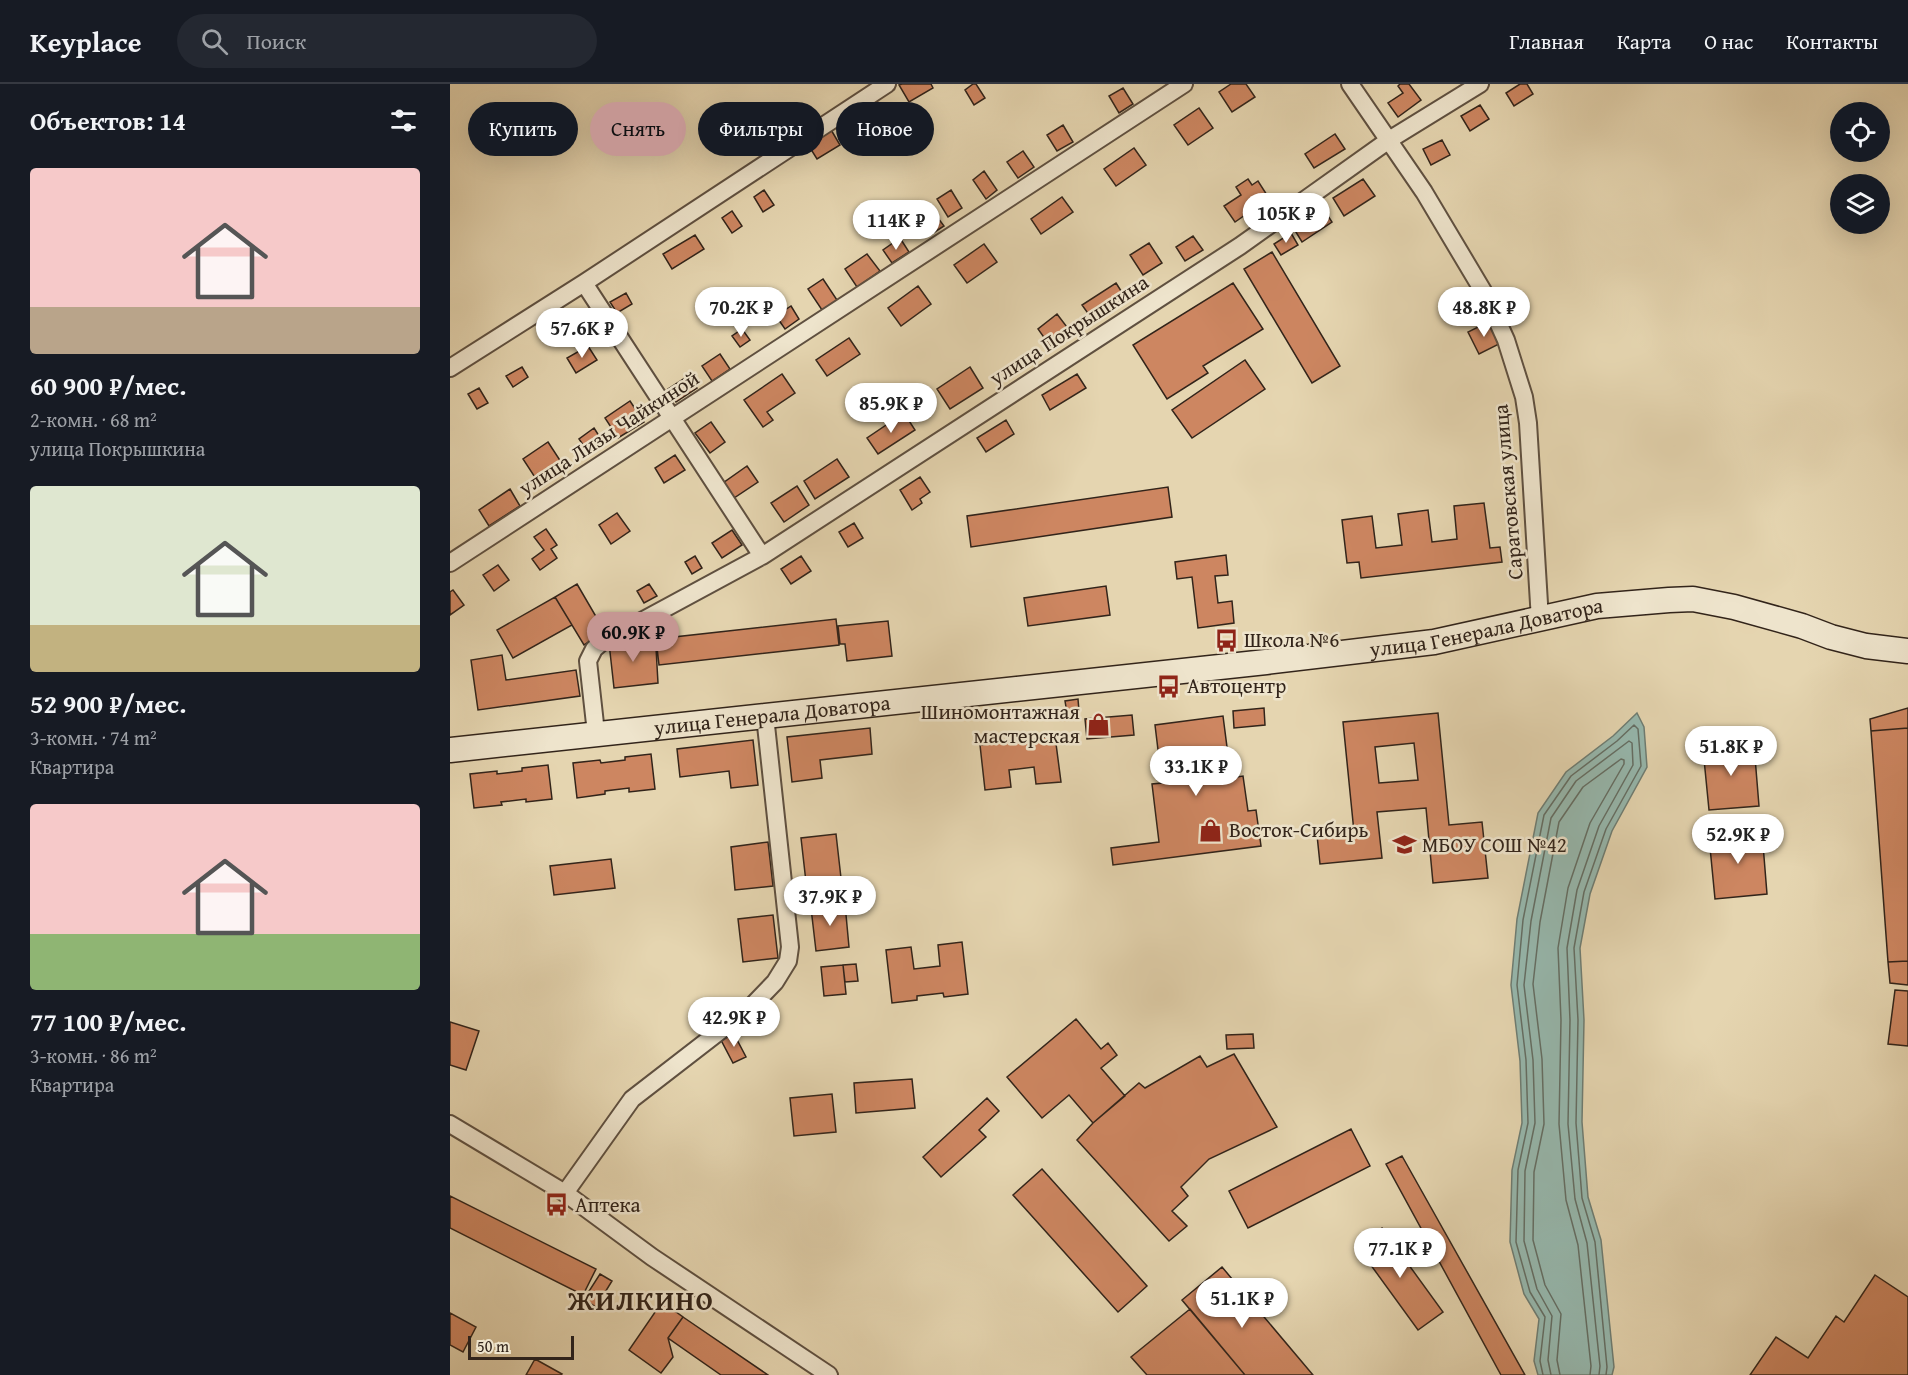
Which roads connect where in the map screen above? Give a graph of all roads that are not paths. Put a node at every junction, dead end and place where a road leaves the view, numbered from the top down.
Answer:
1 (887, 84) edge
2 (1184, 84) edge
3 (1350, 84) edge
4 (1480, 84) edge
5 (1389, 140) junction
6 (584, 283) junction
7 (450, 368) edge
8 (673, 418) junction
9 (762, 556) junction
10 (450, 564) edge
11 (1540, 620) junction
12 (1908, 651) edge
13 (765, 716) junction
14 (596, 733) junction
15 (450, 750) edge
16 (450, 1124) edge
17 (565, 1193) junction
18 (829, 1375) edge

1 - 6 street
2 - 8 street, улица Лизы Чайкиной
3 - 5 street, Саратовская улица
4 - 5 street, улица Покрышкина
5 - 9 street, улица Покрышкина
5 - 11 street, Саратовская улица
6 - 7 street
6 - 8 street
8 - 9 street
8 - 10 street, улица Лизы Чайкиной
9 - 14 street, улица Покрышкина
11 - 12 street, улица Генерала Доватора
11 - 13 street, улица Генерала Доватора
13 - 14 street, улица Генерала Доватора
13 - 17 street
14 - 15 street, улица Генерала Доватора
16 - 17 street
17 - 18 street

